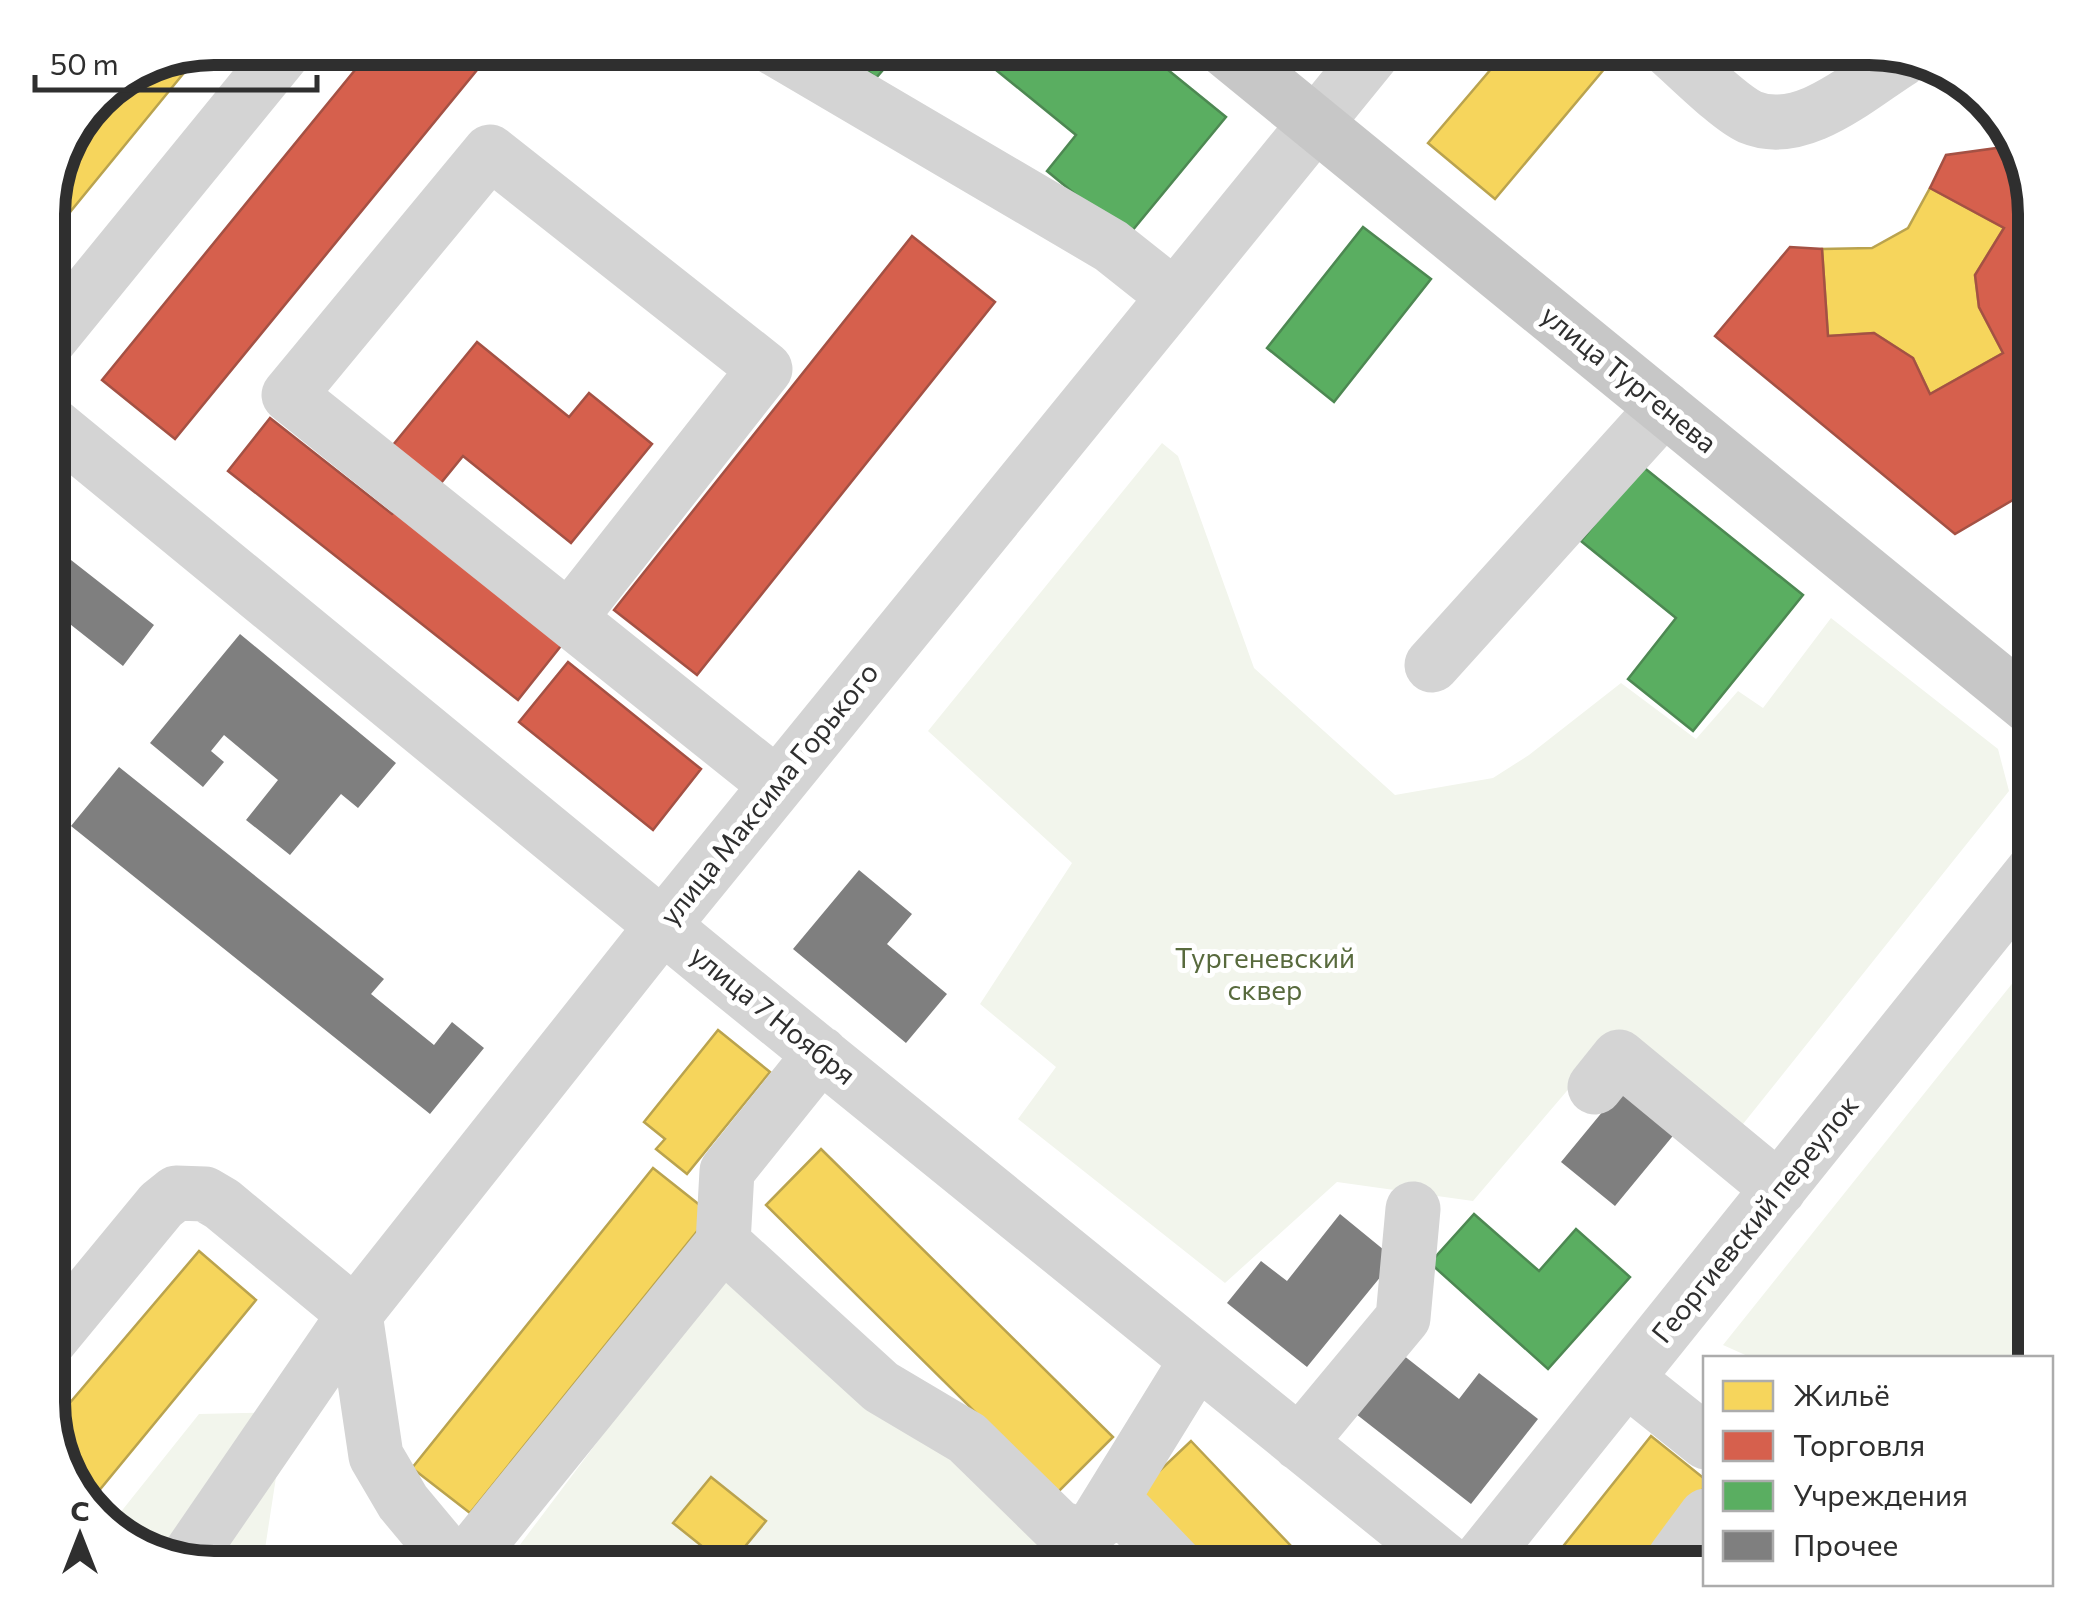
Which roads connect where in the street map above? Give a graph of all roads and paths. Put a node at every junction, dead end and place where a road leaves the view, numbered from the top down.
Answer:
1 (273, 65) edge
2 (803, 65) edge
3 (1244, 65) edge
4 (1363, 65) edge
5 (1686, 65) edge
6 (1888, 67) edge
7 (1315, 124) junction
8 (1174, 296) junction
9 (65, 320) edge
10 (1664, 408) junction
11 (65, 435) edge
12 (570, 616) junction
13 (1432, 666) dead end
14 (2018, 696) edge
15 (777, 784) junction
16 (2018, 891) edge
17 (664, 924) junction
18 (821, 1054) junction
19 (1595, 1086) dead end
20 (1778, 1189) junction
21 (1413, 1210) dead end
22 (723, 1242) junction
23 (65, 1314) edge
24 (354, 1314) junction
25 (1198, 1360) junction
26 (1626, 1378) junction
27 (1703, 1440) edge
28 (1299, 1442) junction
29 (1112, 1498) junction
30 (194, 1550) edge
31 (444, 1551) edge
32 (473, 1551) edge
33 (1163, 1551) edge
34 (1433, 1551) edge
35 (1488, 1551) edge

1 - 9 street
2 - 8 street
3 - 7 main road, улица Тургенева
4 - 7 street, улица Максима Горького
5 - 6 street
7 - 8 street, улица Максима Горького
7 - 10 main road, улица Тургенева
8 - 15 street, улица Максима Горького
10 - 13 street
10 - 14 main road, улица Тургенева
11 - 17 street, улица 7 Ноября
12 - 12 street
12 - 15 street
15 - 17 street, улица Максима Горького
16 - 20 street, Георгиевский переулок
17 - 18 street, улица 7 Ноября
17 - 24 street, улица Максима Горького
18 - 22 street
18 - 25 street, улица 7 Ноября
19 - 20 street
20 - 26 street, Георгиевский переулок
21 - 28 street
22 - 29 street
22 - 32 street
23 - 24 street
24 - 30 street, улица Максима Горького
24 - 31 street
25 - 28 street, улица 7 Ноября
25 - 29 street
26 - 27 street
26 - 35 street, Георгиевский переулок
28 - 34 street, улица 7 Ноября
29 - 33 street

